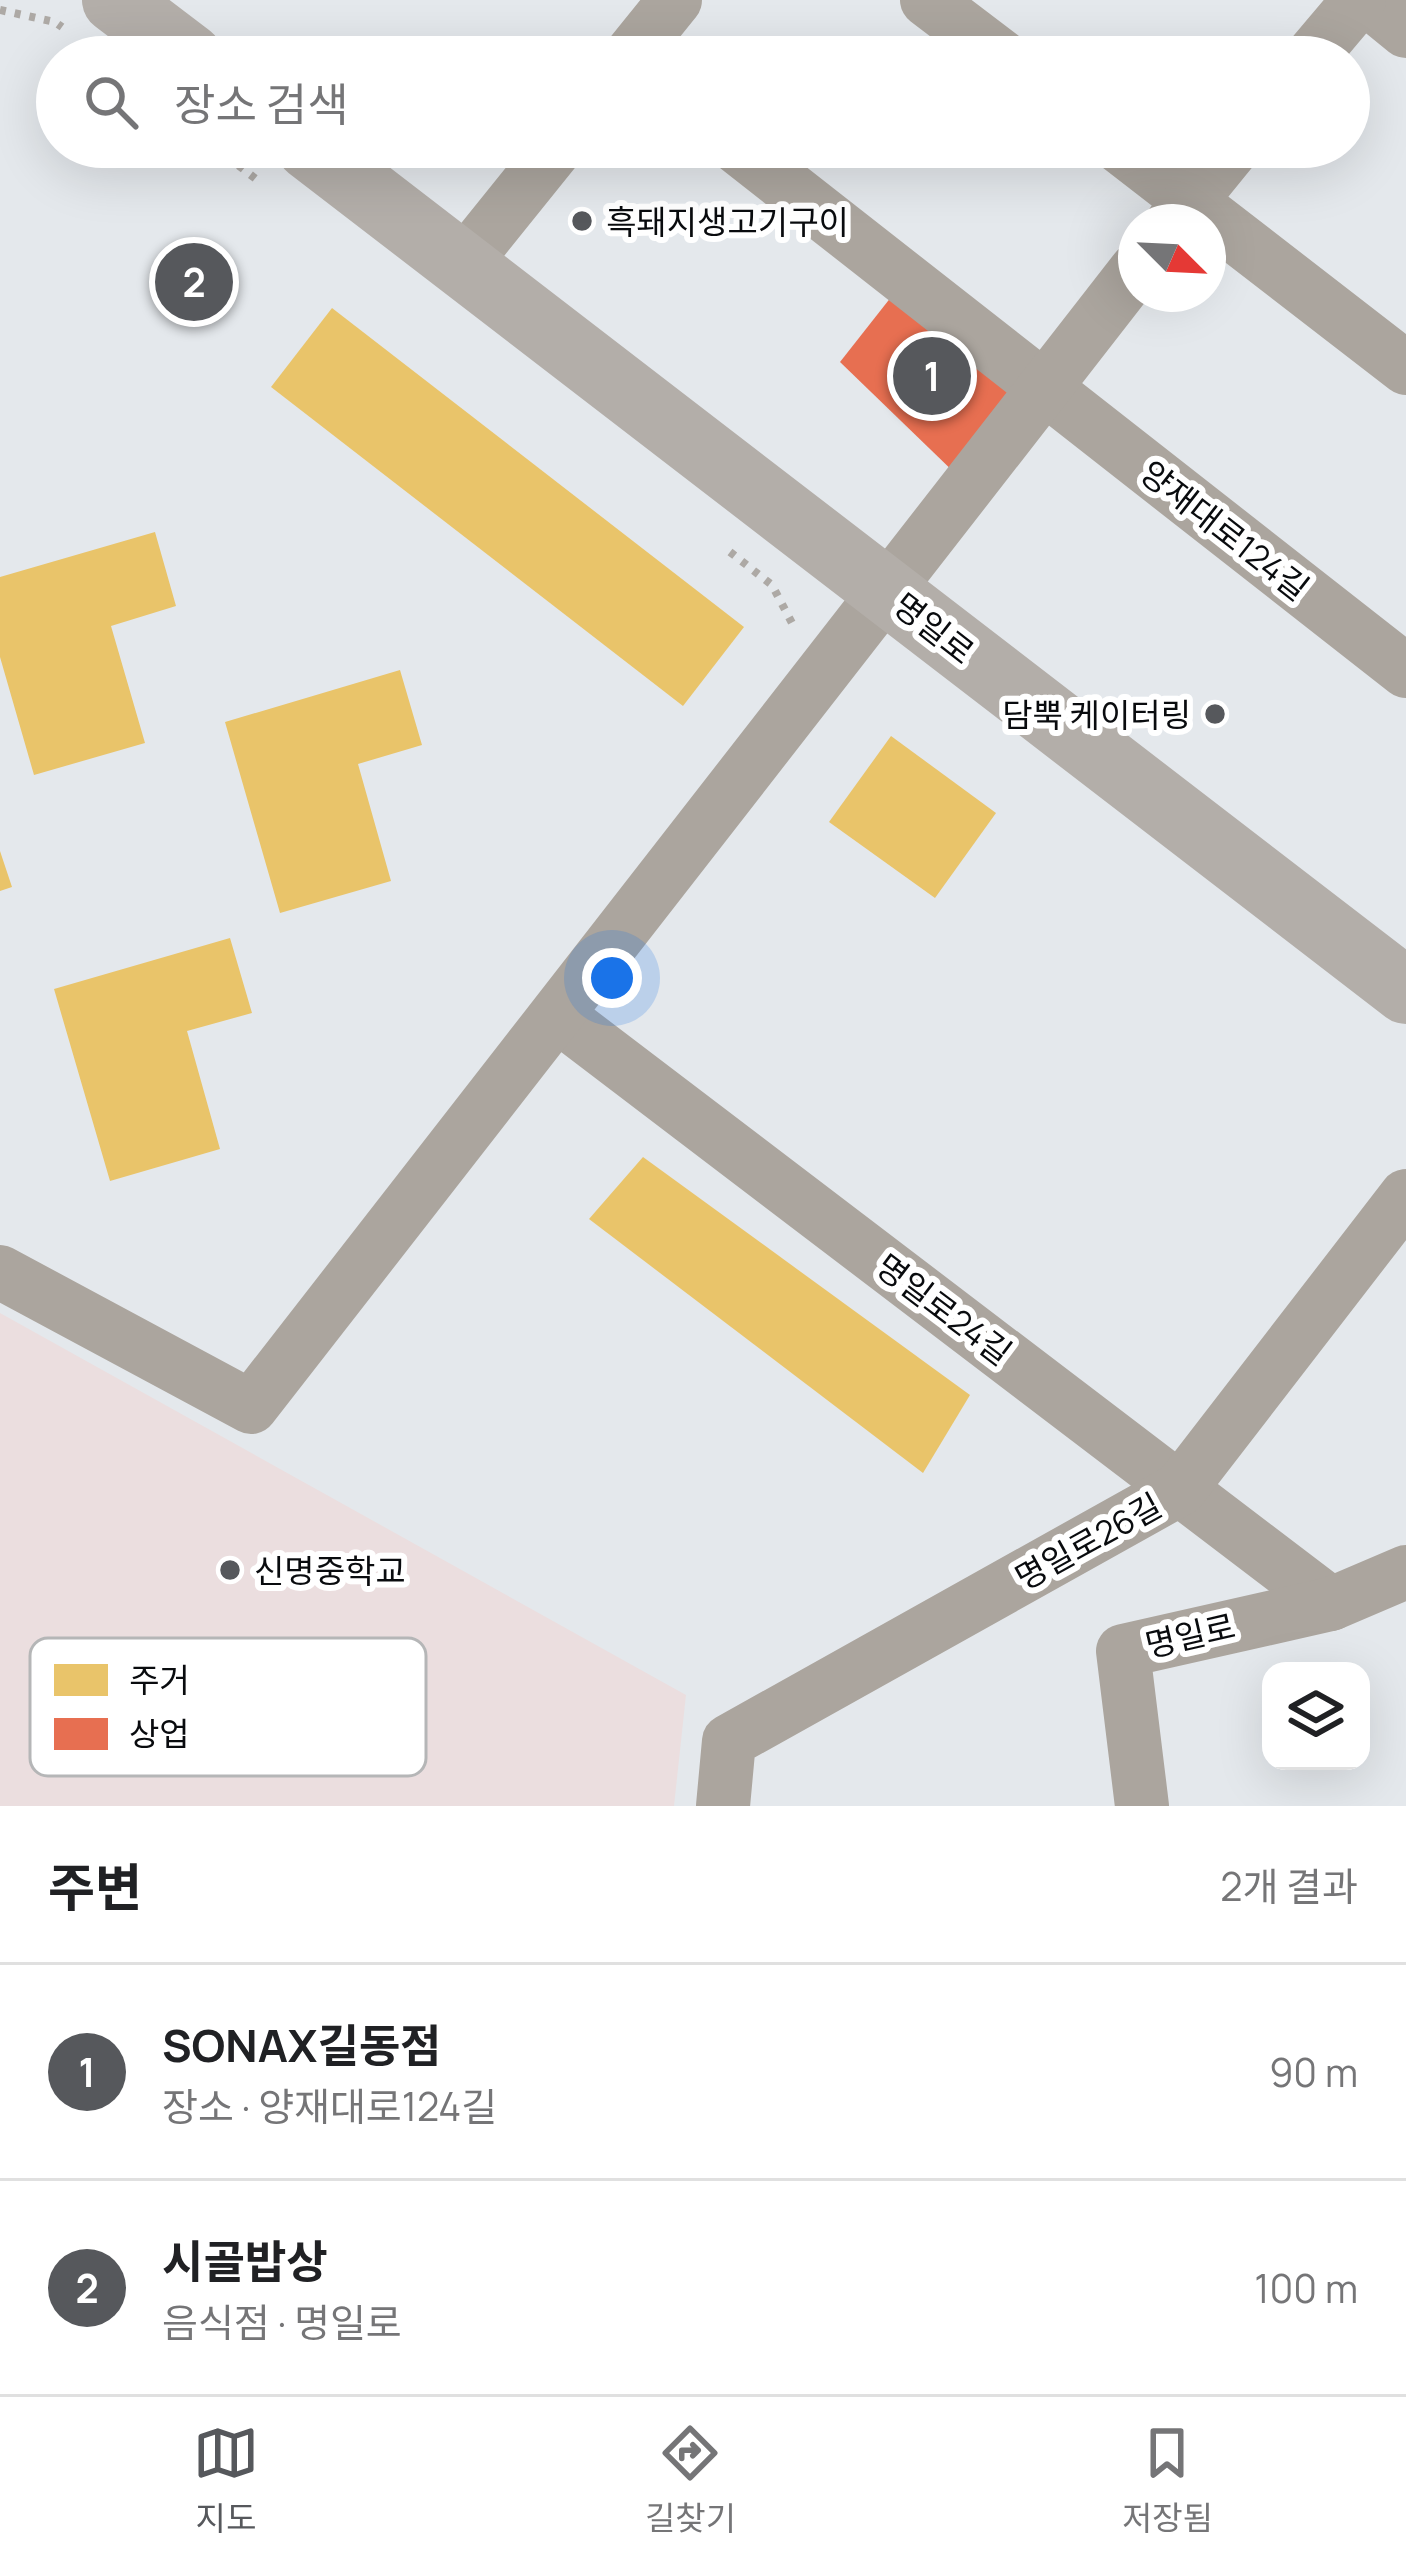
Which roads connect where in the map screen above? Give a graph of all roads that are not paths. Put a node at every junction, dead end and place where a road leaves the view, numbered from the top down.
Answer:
1 (675, 0) edge
2 (927, 0) edge
3 (1338, 16) edge
4 (93, 17) edge
5 (1406, 31) edge
6 (139, 36) edge
7 (646, 36) edge
8 (974, 36) edge
9 (540, 168) edge
10 (763, 168) edge
11 (1140, 168) edge
12 (1217, 168) edge
13 (289, 169) edge
14 (1174, 204) edge
15 (1187, 204) edge
16 (1226, 242) edge
17 (463, 264) junction
18 (1118, 293) edge
19 (1406, 368) edge
20 (1043, 390) junction
21 (888, 592) junction
22 (1406, 671) edge
23 (1406, 991) edge
24 (557, 1015) junction
25 (1406, 1196) edge
26 (0, 1272) edge
27 (1180, 1490) junction
28 (1406, 1572) edge
29 (1330, 1604) junction
30 (723, 1806) edge
31 (1142, 1806) edge

1 - 7 street
2 - 8 street
3 - 5 street
4 - 6 street
9 - 17 street
10 - 20 street, 양재대로124길
11 - 14 street
12 - 15 street
13 - 17 street, 명일로
16 - 19 street
17 - 21 street, 명일로
18 - 20 street
20 - 21 street
20 - 22 street, 양재대로124길
21 - 23 street, 명일로
21 - 24 street
24 - 26 street
24 - 27 street, 명일로24길
25 - 27 street, 명일로26길
27 - 29 street, 명일로24길
27 - 30 street, 명일로26길
28 - 29 street, 명일로
29 - 31 street, 명일로

